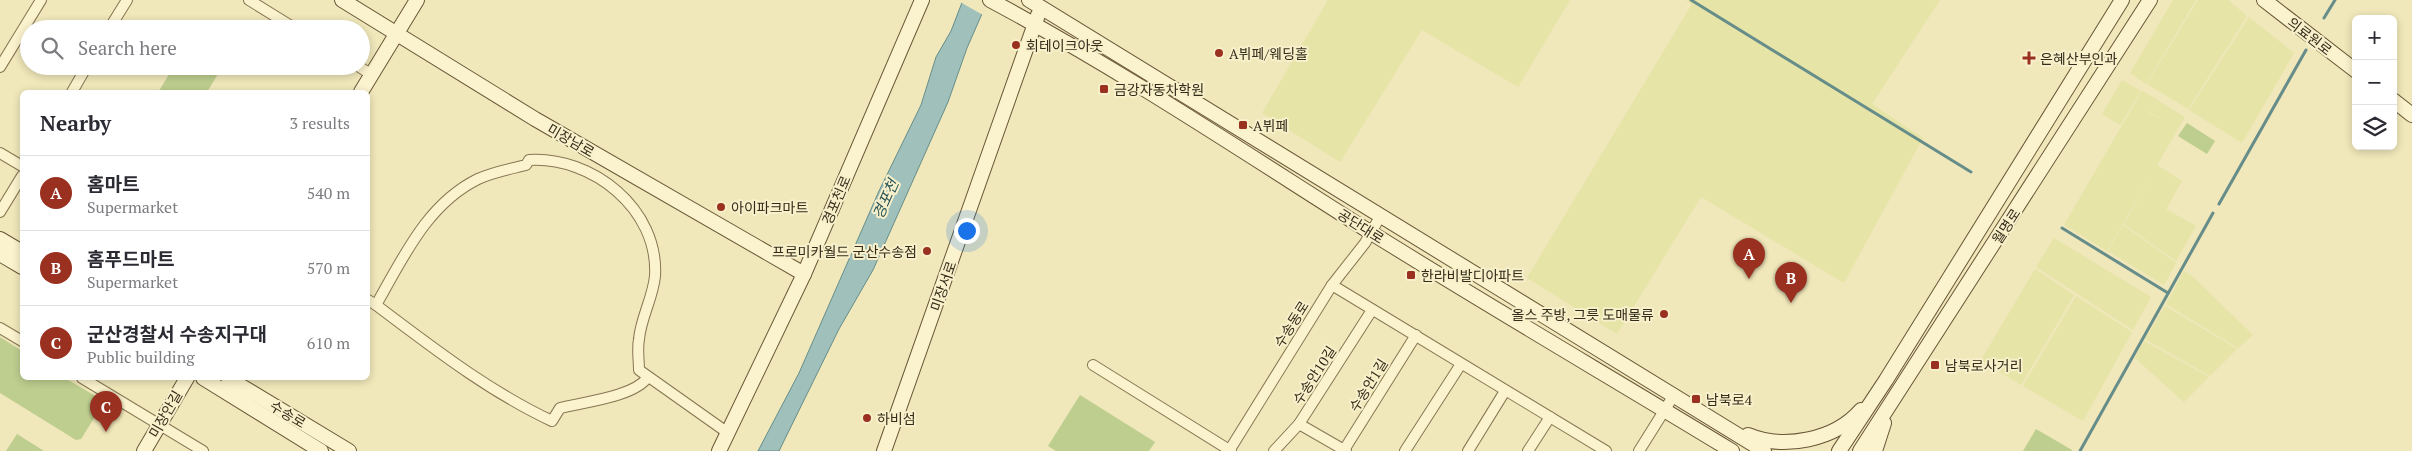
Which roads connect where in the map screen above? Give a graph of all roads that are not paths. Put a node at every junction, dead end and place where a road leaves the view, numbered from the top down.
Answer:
1 (41, 0) edge
2 (127, 0) edge
3 (249, 0) edge
4 (342, 0) edge
5 (417, 0) edge
6 (922, 0) edge
7 (990, 0) edge
8 (2122, 0) edge
9 (2150, 0) edge
10 (2264, 0) edge
11 (1037, 2) edge
12 (29, 20) edge
13 (115, 20) edge
14 (281, 20) edge
15 (1035, 24) junction
16 (20, 34) edge
17 (398, 34) junction
18 (0, 67) edge
19 (2352, 68) edge
20 (82, 75) edge
21 (372, 75) joint
22 (73, 90) edge
23 (362, 90) edge
24 (2397, 103) edge
25 (2412, 115) edge
26 (0, 153) edge
27 (20, 165) edge
28 (20, 179) edge
29 (0, 212) edge
30 (1381, 215) junction
31 (1371, 232) junction
32 (0, 238) edge
33 (20, 251) edge
34 (0, 254) edge
35 (20, 267) edge
36 (804, 274) junction
37 (1332, 285) junction
38 (372, 302) edge
39 (1372, 310) junction
40 (0, 328) edge
41 (1416, 335) junction
42 (20, 340) edge
43 (1460, 364) junction
44 (1093, 365) dead end
45 (648, 377) junction
46 (85, 380) edge
47 (186, 380) edge
48 (206, 380) edge
49 (231, 380) edge
50 (1886, 380) junction
51 (1900, 390) junction
52 (1505, 391) junction
53 (1674, 396) junction
54 (1664, 410) junction
55 (1550, 417) junction
56 (1718, 423) junction
57 (159, 424) junction
58 (1299, 424) junction
59 (728, 433) junction
60 (1589, 447) edge
61 (1345, 450) edge
62 (144, 451) edge
63 (203, 451) edge
64 (321, 451) edge
65 (349, 451) edge
66 (719, 451) edge
67 (884, 451) edge
68 (1230, 451) edge
69 (1274, 451) edge
70 (1405, 451) edge
71 (1468, 451) edge
72 (1528, 451) edge
73 (1606, 451) edge
74 (1639, 451) edge
75 (1732, 451) edge
76 (1764, 451) edge
77 (1839, 451) edge
78 (1860, 451) edge
79 (1876, 451) edge

1 - 12 street
2 - 13 street
3 - 14 street
4 - 17 street, 미장남로
5 - 17 street
6 - 36 street, 경포천로
7 - 15 street, 공단대로
8 - 50 street, 월명로
9 - 51 street, 월명로
10 - 19 street, 의료원로
11 - 15 street, 미장서로
11 - 30 street, 공단대로
15 - 31 street, 공단대로
15 - 67 street, 미장서로
16 - 18 street
17 - 21 street
17 - 36 street, 미장남로
20 - 22 street
21 - 23 street
24 - 25 street
26 - 27 street
28 - 29 street
30 - 31 street, 수송동로
30 - 53 street, 공단대로
31 - 37 street, 수송동로
31 - 54 street, 공단대로
32 - 33 street
34 - 35 street
36 - 59 street, 경포천로
37 - 39 street
37 - 68 street, 수송동로
38 - 45 street
38 - 45 street
39 - 41 street
39 - 58 street, 수송안10길
40 - 42 street
41 - 43 street
41 - 61 street, 수송안1길
43 - 52 street
43 - 70 street
44 - 68 street
45 - 59 street
46 - 57 street
47 - 57 street, 미장안길
48 - 64 street, 수송로
49 - 65 street, 수송로
50 - 56 street
50 - 77 street, 월명로
51 - 78 street, 월명로
51 - 79 street
52 - 55 street
52 - 71 street
53 - 54 street
53 - 56 street, 공단대로
54 - 74 street
54 - 75 street, 공단대로
55 - 60 street
55 - 72 street
56 - 76 street, 공단대로
57 - 62 street, 미장안길
57 - 63 street
58 - 61 street
58 - 69 street, 수송안10길
59 - 66 street, 경포천로
60 - 73 street

